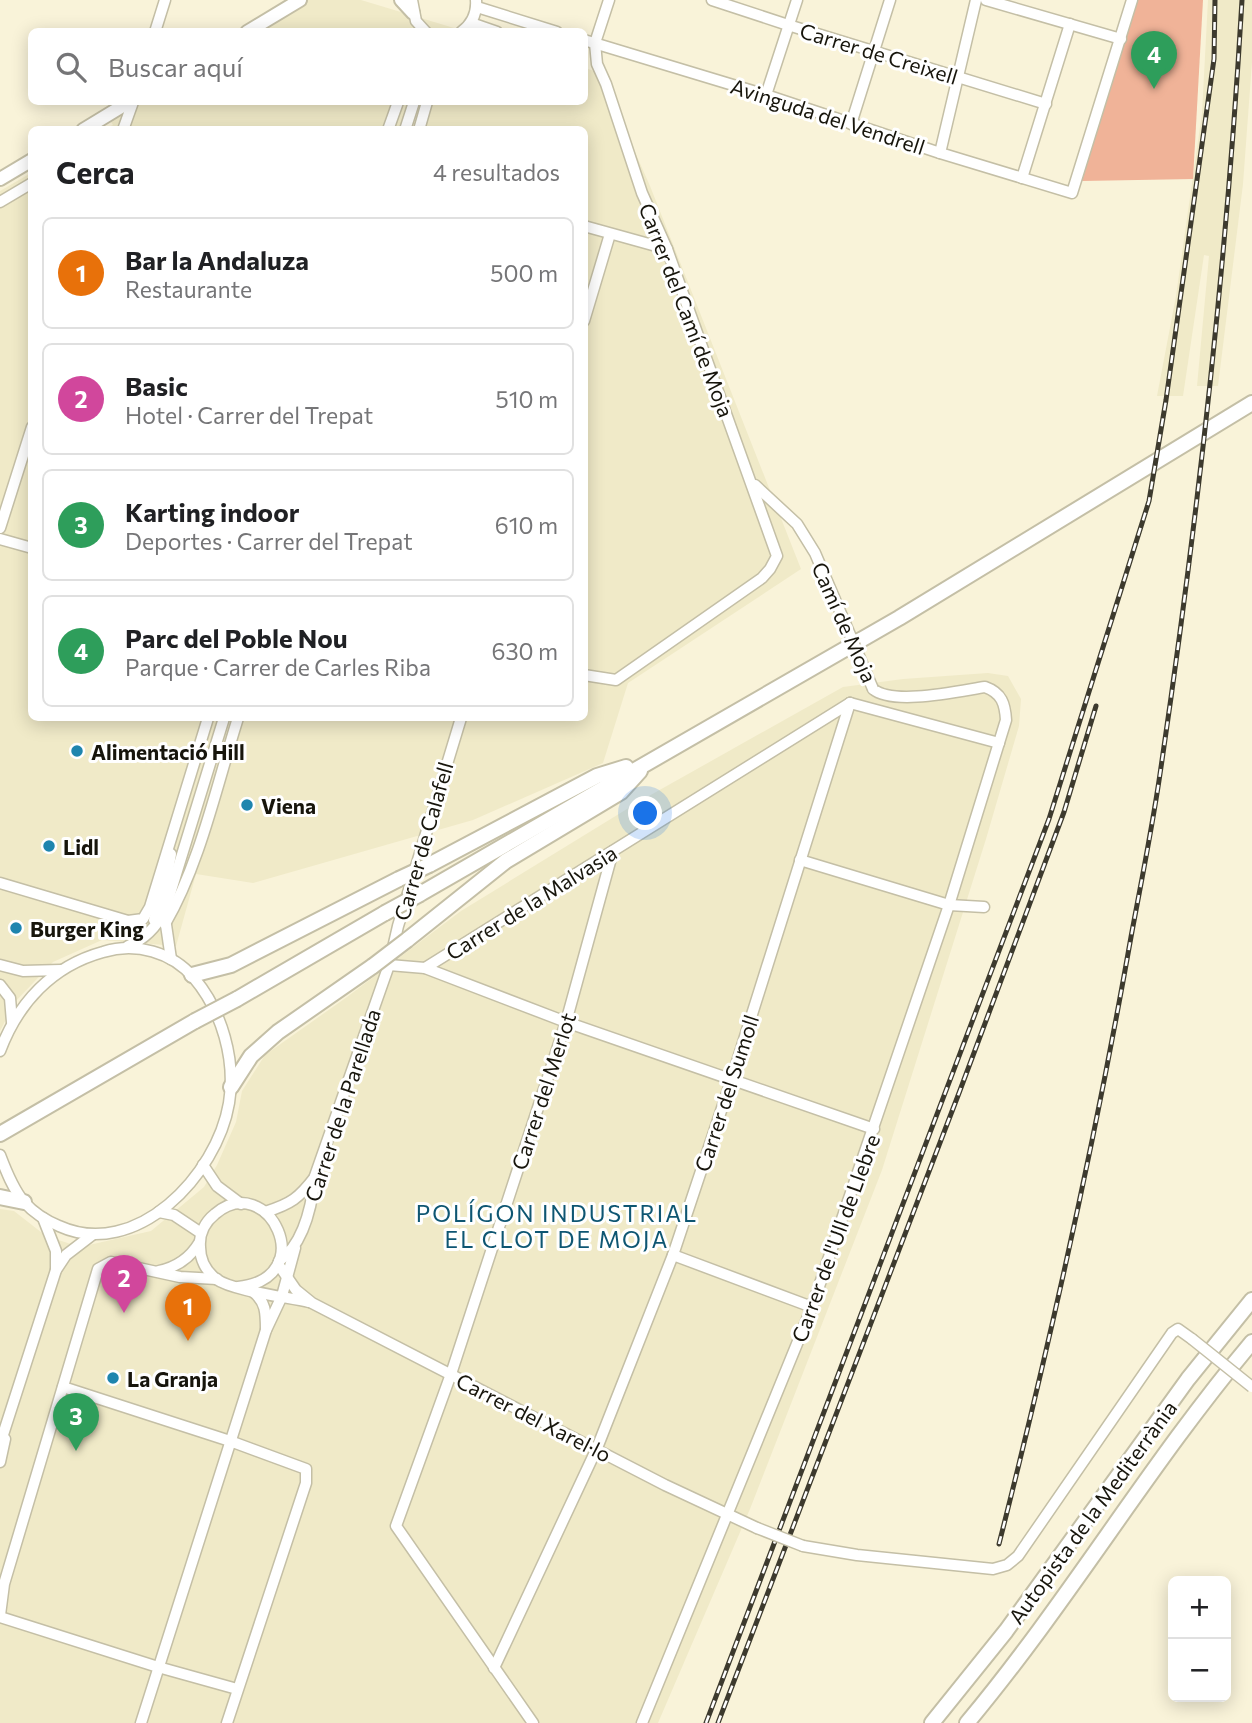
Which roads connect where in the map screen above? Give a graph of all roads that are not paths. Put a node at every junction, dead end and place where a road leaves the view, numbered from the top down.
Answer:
1 (165, 0) edge
2 (300, 0) edge
3 (401, 0) edge
4 (609, 0) edge
5 (712, 0) edge
6 (797, 0) edge
7 (890, 0) edge
8 (976, 0) edge
9 (986, 0) edge
10 (1132, 0) edge
11 (476, 3) edge
12 (417, 22) edge
13 (471, 23) junction
14 (1070, 24) junction
15 (788, 25) junction
16 (156, 28) edge
17 (254, 28) edge
18 (465, 28) edge
19 (485, 28) edge
20 (546, 28) edge
21 (1121, 39) junction
22 (589, 42) edge
23 (874, 51) junction
24 (588, 61) edge
25 (597, 64) junction
26 (958, 76) junction
27 (766, 95) junction
28 (1046, 104) junction
29 (126, 105) edge
30 (130, 105) edge
31 (397, 105) edge
32 (413, 105) edge
33 (426, 105) edge
34 (851, 124) junction
35 (90, 126) edge
36 (124, 126) edge
37 (389, 126) edge
38 (406, 126) edge
39 (420, 126) edge
40 (940, 153) junction
41 (28, 162) edge
42 (1022, 178) junction
43 (0, 179) edge
44 (28, 185) edge
45 (0, 202) edge
46 (588, 227) edge
47 (610, 234) junction
48 (667, 249) junction
49 (588, 307) edge
50 (1252, 404) edge
51 (28, 440) edge
52 (752, 483) junction
53 (0, 528) edge
54 (0, 539) edge
55 (28, 547) edge
56 (588, 676) edge
57 (850, 703) junction
58 (207, 721) edge
59 (223, 721) edge
60 (237, 721) edge
61 (460, 721) edge
62 (999, 743) junction
63 (653, 757) junction
64 (173, 832) junction
65 (613, 851) junction
66 (800, 860) junction
67 (0, 883) edge
68 (949, 905) junction
69 (984, 907) dead end
70 (165, 910) junction
71 (164, 924) junction
72 (149, 933) junction
73 (124, 948) junction
74 (171, 959) junction
75 (0, 965) edge
76 (390, 965) junction
77 (425, 968) junction
78 (61, 970) junction
79 (192, 975) junction
80 (0, 985) edge
81 (566, 1022) junction
82 (12, 1024) junction
83 (0, 1051) edge
84 (731, 1081) junction
85 (230, 1087) junction
86 (874, 1129) junction
87 (0, 1134) edge
88 (0, 1155) edge
89 (203, 1165) junction
90 (315, 1176) junction
91 (0, 1197) edge
92 (24, 1202) junction
93 (241, 1204) junction
94 (159, 1212) junction
95 (265, 1212) junction
96 (42, 1217) junction
97 (92, 1235) junction
98 (200, 1238) junction
99 (296, 1244) junction
100 (673, 1255) junction
101 (278, 1262) junction
102 (56, 1270) junction
103 (155, 1271) junction
104 (217, 1279) junction
105 (287, 1279) junction
106 (238, 1287) junction
107 (250, 1289) junction
108 (282, 1296) junction
109 (1252, 1300) edge
110 (312, 1303) junction
111 (812, 1307) junction
112 (266, 1330) junction
113 (1252, 1342) edge
114 (451, 1374) junction
115 (64, 1387) junction
116 (1252, 1387) edge
117 (12, 1409) junction
118 (230, 1441) junction
119 (0, 1444) edge
120 (597, 1448) junction
121 (0, 1462) edge
122 (727, 1516) junction
123 (0, 1616) edge
124 (158, 1667) junction
125 (494, 1668) junction
126 (237, 1689) junction
127 (141, 1723) edge
128 (227, 1723) edge
129 (533, 1723) edge
130 (642, 1723) edge
131 (932, 1723) edge
132 (967, 1723) edge

1 - 16 street
2 - 17 main road
3 - 12 main road
4 - 22 street
5 - 15 street, Carrer de Creixell
6 - 15 street
7 - 23 street
8 - 26 street
9 - 14 street
10 - 21 street
11 - 13 street
11 - 20 street
13 - 18 street
13 - 19 street
14 - 21 street
14 - 28 street
15 - 23 street, Carrer de Creixell
15 - 27 street
21 - 42 street, Avinguda del Vendrell
22 - 25 street, Carrer del Camí de Moja
22 - 27 street, Avinguda del Vendrell
23 - 26 street, Carrer de Creixell
23 - 34 street
24 - 25 street
25 - 48 street, Carrer del Camí de Moja
26 - 28 street, Carrer de Creixell
26 - 40 street
27 - 34 street, Avinguda del Vendrell
28 - 42 street
29 - 35 main road
30 - 36 street
31 - 37 street
32 - 38 street
33 - 39 street
34 - 40 street, Avinguda del Vendrell
40 - 42 street, Avinguda del Vendrell
41 - 43 main road
44 - 45 street
46 - 47 street
47 - 48 street
47 - 49 street
48 - 52 street, Carrer del Camí de Moja
50 - 63 highway
51 - 53 street
52 - 56 street, Carrer del Camí de Moja
52 - 62 street, Camí de Moja, bridge
54 - 55 street
57 - 62 street
57 - 65 street, Carrer de la Malvasia
57 - 66 street, Carrer del Sumoll
58 - 64 street
59 - 70 street
60 - 71 street
61 - 76 street, Carrer de Calafell
62 - 68 street, Carrer de l'Ull de Llebre
63 - 79 highway, bridge
63 - 85 highway, bridge
63 - 87 highway, bridge
64 - 67 street
64 - 72 street
65 - 77 street, Carrer de la Malvasia
65 - 81 street, Carrer del Merlot
66 - 68 street
66 - 84 street, Carrer del Sumoll
68 - 69 street
68 - 86 street, Carrer de l'Ull de Llebre
70 - 71 street
70 - 72 street
71 - 74 street
72 - 73 street
73 - 74 street
73 - 78 street
74 - 79 street
75 - 78 street
76 - 77 street
76 - 90 street, Carrer de la Parellada
77 - 81 street
78 - 82 street
79 - 85 street
80 - 82 street
81 - 84 street
81 - 114 street, Carrer del Merlot
82 - 83 street
84 - 86 street
84 - 100 street, Carrer del Sumoll
85 - 89 street
86 - 111 street, Carrer de l'Ull de Llebre
88 - 92 street
89 - 93 street
89 - 94 street
90 - 95 street
90 - 99 street, Carrer de la Parellada
91 - 92 highway
92 - 96 street
93 - 95 street
93 - 98 street
94 - 97 street
94 - 98 street
95 - 101 street
96 - 97 street
96 - 102 street
97 - 102 street
98 - 103 street
98 - 104 street
99 - 101 street, Carrer de la Parellada
99 - 105 street, Carrer de la Parellada
100 - 111 street
100 - 120 street, Carrer del Sumoll
101 - 105 street
101 - 106 street
102 - 117 street
103 - 104 street
103 - 115 street
104 - 106 street
105 - 108 street, Carrer de la Parellada
105 - 110 street
106 - 107 street
107 - 108 street
107 - 112 street
108 - 110 street
108 - 112 street, Carrer de la Parellada
109 - 131 highway, Autopista de la Mediterrània
110 - 114 street, Carrer del Xarel·lo
111 - 122 street, Carrer de l'Ull de Llebre
112 - 118 street, Carrer de la Parellada
113 - 132 highway, Autopista de la Mediterrània
114 - 120 street, Carrer del Xarel·lo
114 - 125 street, Carrer del Merlot
115 - 118 street
115 - 123 street
116 - 122 street, Carrer del Xarel·lo, bridge
117 - 119 street
117 - 121 street
118 - 124 street, Carrer de la Parellada
118 - 126 street
120 - 122 street, Carrer del Xarel·lo
120 - 125 street, Carrer del Sumoll
122 - 130 street, Carrer de l'Ull de Llebre
123 - 124 street
124 - 126 street
124 - 127 street, Carrer de la Parellada
125 - 129 street
126 - 128 street

